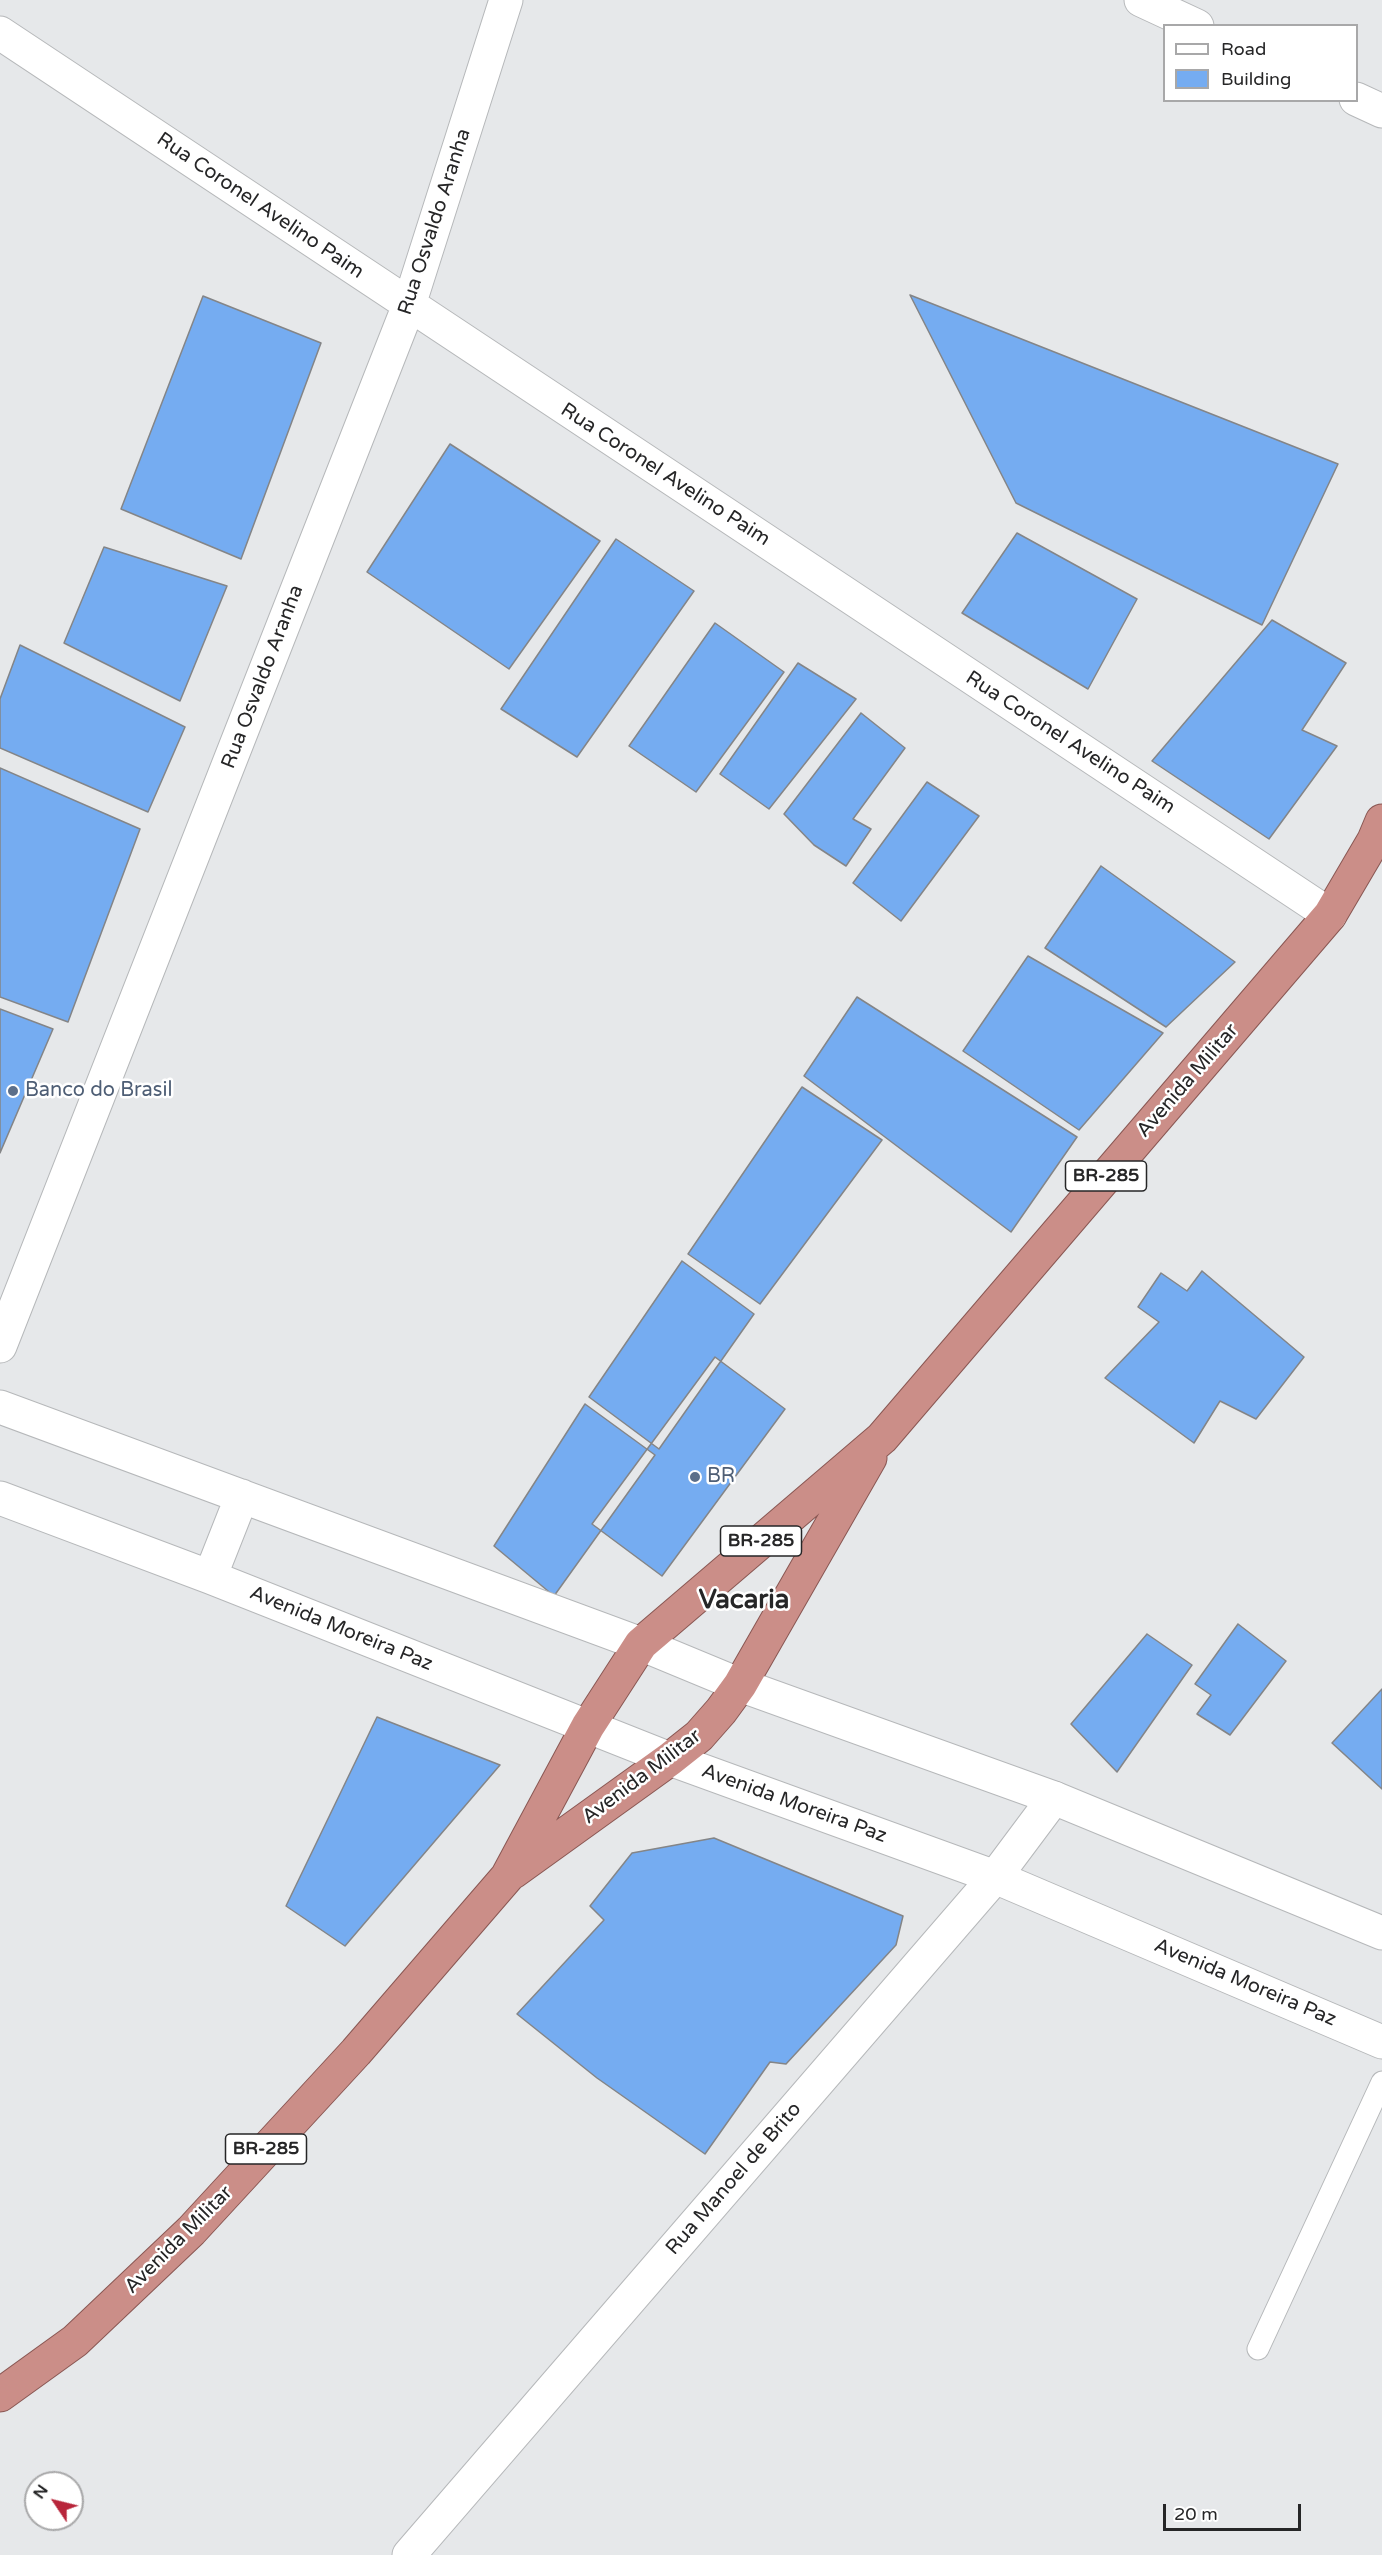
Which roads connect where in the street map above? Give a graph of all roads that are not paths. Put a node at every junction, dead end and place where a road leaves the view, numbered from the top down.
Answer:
1 (506, 0) edge
2 (1141, 0) edge
3 (1193, 24) edge
4 (0, 33) edge
5 (1358, 100) edge
6 (1382, 111) edge
7 (409, 305) junction
8 (1382, 821) edge
9 (1330, 915) junction
10 (0, 1346) edge
11 (0, 1407) edge
12 (882, 1438) junction
13 (242, 1496) junction
14 (0, 1498) edge
15 (210, 1577) junction
16 (641, 1644) junction
17 (740, 1685) junction
18 (588, 1726) junction
19 (670, 1760) junction
20 (1053, 1798) junction
21 (507, 1877) junction
22 (995, 1877) junction
23 (1382, 1933) edge
24 (1382, 2042) edge
25 (1382, 2082) edge
26 (1257, 2349) dead end
27 (0, 2395) edge
28 (409, 2555) edge

1 - 7 street, Rua Osvaldo Aranha
2 - 3 street
4 - 7 street, Rua Coronel Avelino Paim
5 - 6 street
7 - 9 street, Rua Coronel Avelino Paim
7 - 10 street, Rua Osvaldo Aranha
8 - 9 highway, Avenida Militar / BR-285
9 - 12 highway, Avenida Militar / BR-285
11 - 13 street
12 - 16 highway, Avenida Militar / BR-285
12 - 17 highway, Avenida Militar / BR-285
13 - 15 street
13 - 16 street
14 - 15 street, Avenida Moreira Paz
15 - 18 street, Avenida Moreira Paz
16 - 17 street
16 - 18 highway, Avenida Militar / BR-285
17 - 19 highway, Avenida Militar / BR-285
17 - 20 street
18 - 19 street, Avenida Moreira Paz
18 - 21 highway, Avenida Militar / BR-285
19 - 21 highway, Avenida Militar / BR-285
19 - 22 street, Avenida Moreira Paz
20 - 22 street, Rua Manoel de Brito
20 - 23 street
21 - 27 highway, Avenida Militar / BR-285
22 - 24 street, Avenida Moreira Paz
22 - 28 street, Rua Manoel de Brito
25 - 26 lane

